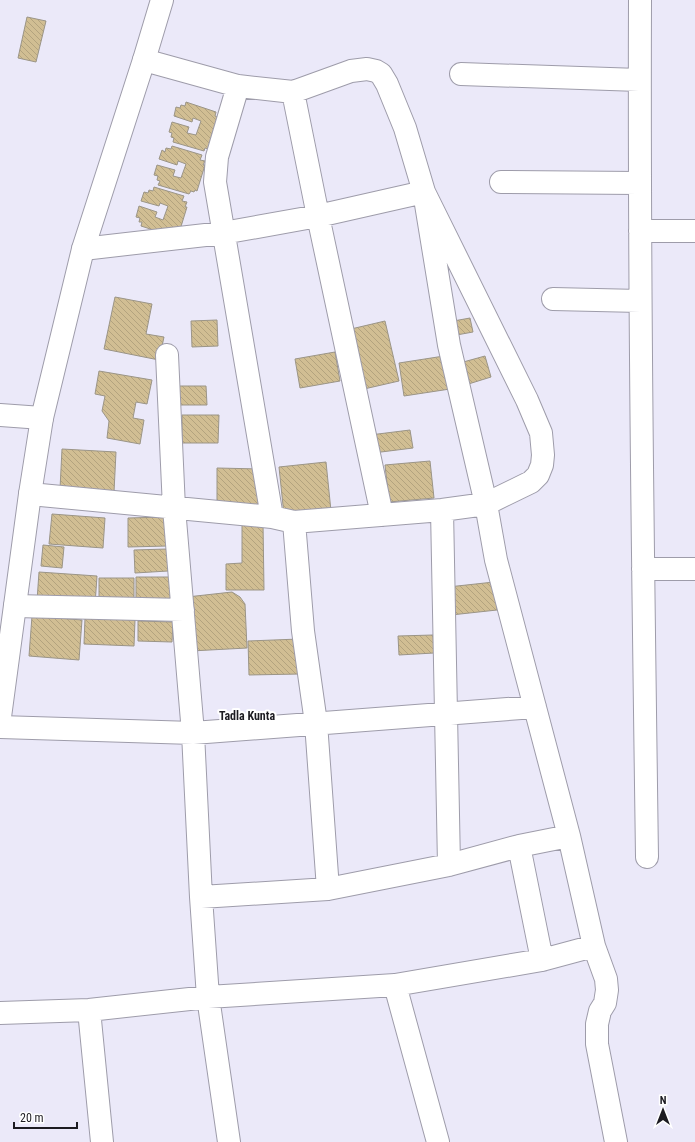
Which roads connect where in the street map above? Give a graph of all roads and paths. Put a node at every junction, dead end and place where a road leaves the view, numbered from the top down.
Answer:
1 (162, 0) edge
2 (640, 0) edge
3 (144, 60) junction
4 (461, 74) dead end
5 (639, 80) junction
6 (238, 86) junction
7 (293, 92) junction
8 (501, 182) dead end
9 (639, 183) junction
10 (424, 192) junction
11 (318, 216) junction
12 (640, 231) junction
13 (695, 231) edge
14 (223, 233) junction
15 (83, 249) junction
16 (553, 299) dead end
17 (640, 301) junction
18 (167, 354) dead end
19 (0, 415) edge
20 (42, 418) junction
21 (30, 494) junction
22 (486, 504) junction
23 (174, 508) junction
24 (442, 510) junction
25 (382, 515) junction
26 (272, 517) junction
27 (294, 522) junction
28 (643, 569) junction
29 (695, 569) edge
30 (15, 606) junction
31 (183, 610) junction
32 (535, 707) junction
33 (447, 714) junction
34 (0, 717) edge
35 (316, 723) junction
36 (0, 728) edge
37 (193, 733) junction
38 (569, 836) junction
39 (519, 846) junction
40 (648, 857) dead end
41 (449, 865) junction
42 (328, 889) junction
43 (201, 897) junction
44 (594, 946) junction
45 (542, 960) junction
46 (395, 985) junction
47 (208, 997) junction
48 (89, 1010) junction
49 (0, 1013) edge
50 (102, 1142) edge
51 (229, 1142) edge
52 (438, 1142) edge
53 (616, 1142) edge

1 - 3 street
2 - 5 street
3 - 6 street
3 - 15 street
4 - 5 street
5 - 9 street
6 - 7 street
6 - 14 street
7 - 10 street
7 - 11 street
8 - 9 street
9 - 12 street
10 - 11 street
10 - 22 street
10 - 22 street
11 - 14 street
11 - 25 street
12 - 13 street
12 - 17 street
14 - 15 street
14 - 26 street
15 - 20 street
16 - 17 street
17 - 28 street
18 - 23 street
19 - 20 street
20 - 21 street
21 - 23 street
21 - 30 street
22 - 24 street
22 - 32 street
23 - 26 street
23 - 31 street
24 - 25 street
24 - 33 street
25 - 27 street
26 - 27 street
27 - 35 street
28 - 29 street
28 - 40 street
30 - 31 street
30 - 34 street
31 - 37 street
32 - 33 street
32 - 38 street
33 - 35 street
33 - 41 street
35 - 37 street
35 - 42 street
36 - 37 street
37 - 43 street
38 - 39 street
38 - 44 street
39 - 41 street
39 - 45 street
41 - 42 street
42 - 43 street
43 - 47 street
44 - 45 street
44 - 53 street
45 - 46 street
46 - 47 street
46 - 52 street
47 - 48 street
47 - 51 street
48 - 49 street
48 - 50 street

